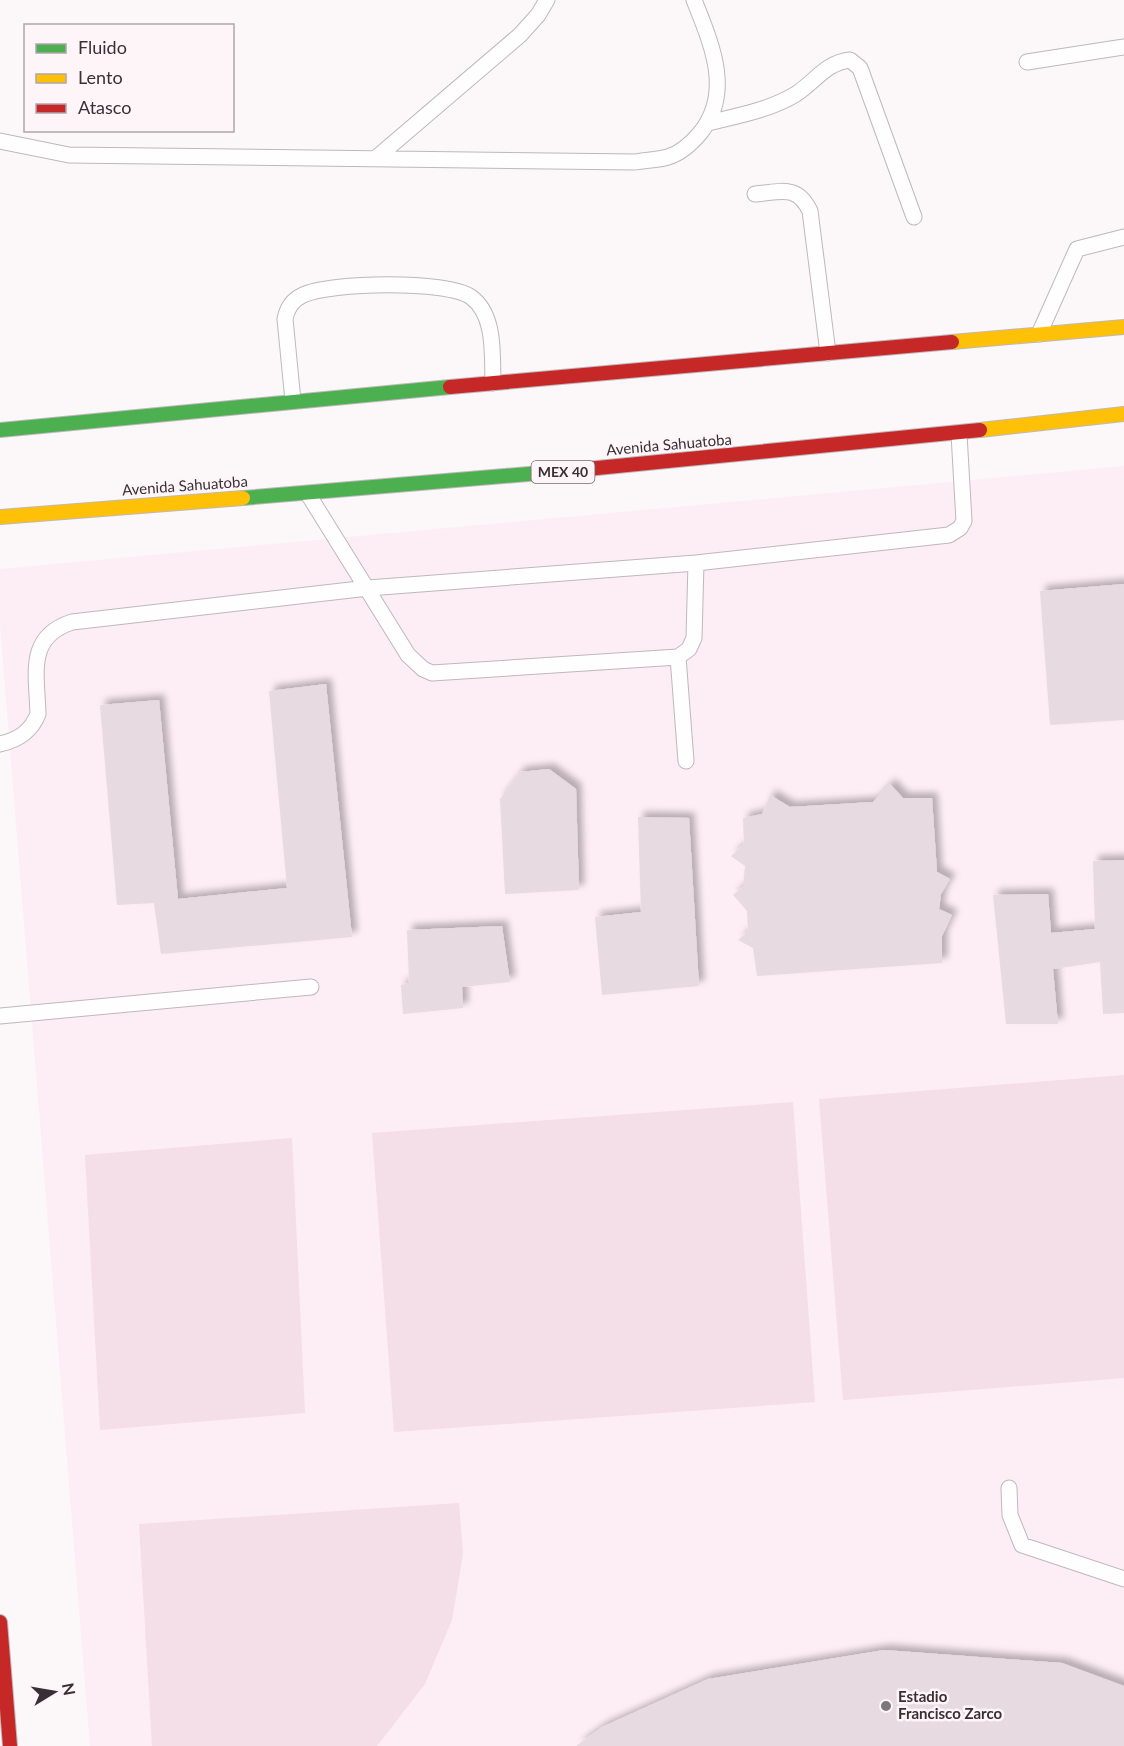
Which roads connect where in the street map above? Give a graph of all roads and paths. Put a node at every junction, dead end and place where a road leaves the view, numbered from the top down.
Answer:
1 (547, 0) edge
2 (694, 0) edge
3 (1124, 47) edge
4 (1027, 62) dead end
5 (708, 123) junction
6 (0, 141) edge
7 (375, 159) junction
8 (755, 194) dead end
9 (914, 217) dead end
10 (1124, 237) edge
11 (1124, 327) edge
12 (1039, 334) junction
13 (828, 353) junction
14 (493, 383) junction
15 (293, 400) junction
16 (1124, 414) edge
17 (0, 430) edge
18 (958, 434) junction
19 (308, 494) junction
20 (0, 517) edge
21 (696, 563) junction
22 (368, 588) junction
23 (678, 657) junction
24 (0, 744) edge
25 (686, 761) dead end
26 (310, 987) dead end
27 (0, 1016) edge
28 (1009, 1488) dead end
29 (1124, 1580) edge
30 (0, 1622) edge
31 (10, 1746) edge

1 - 7 lane
2 - 5 lane
3 - 4 lane
5 - 7 lane
5 - 9 lane
6 - 7 lane
8 - 13 lane
10 - 12 lane
11 - 12 main road
12 - 13 main road
13 - 14 main road
14 - 15 main road
14 - 15 lane
15 - 17 main road
16 - 18 main road, Avenida Sahuatoba / MEX 40
18 - 19 main road, Avenida Sahuatoba / MEX 40
18 - 21 lane
19 - 20 main road, Avenida Sahuatoba / MEX 40
19 - 22 lane
21 - 22 lane
21 - 23 lane
22 - 23 lane
22 - 24 lane
23 - 25 lane
26 - 27 lane
28 - 29 lane
30 - 31 main road

